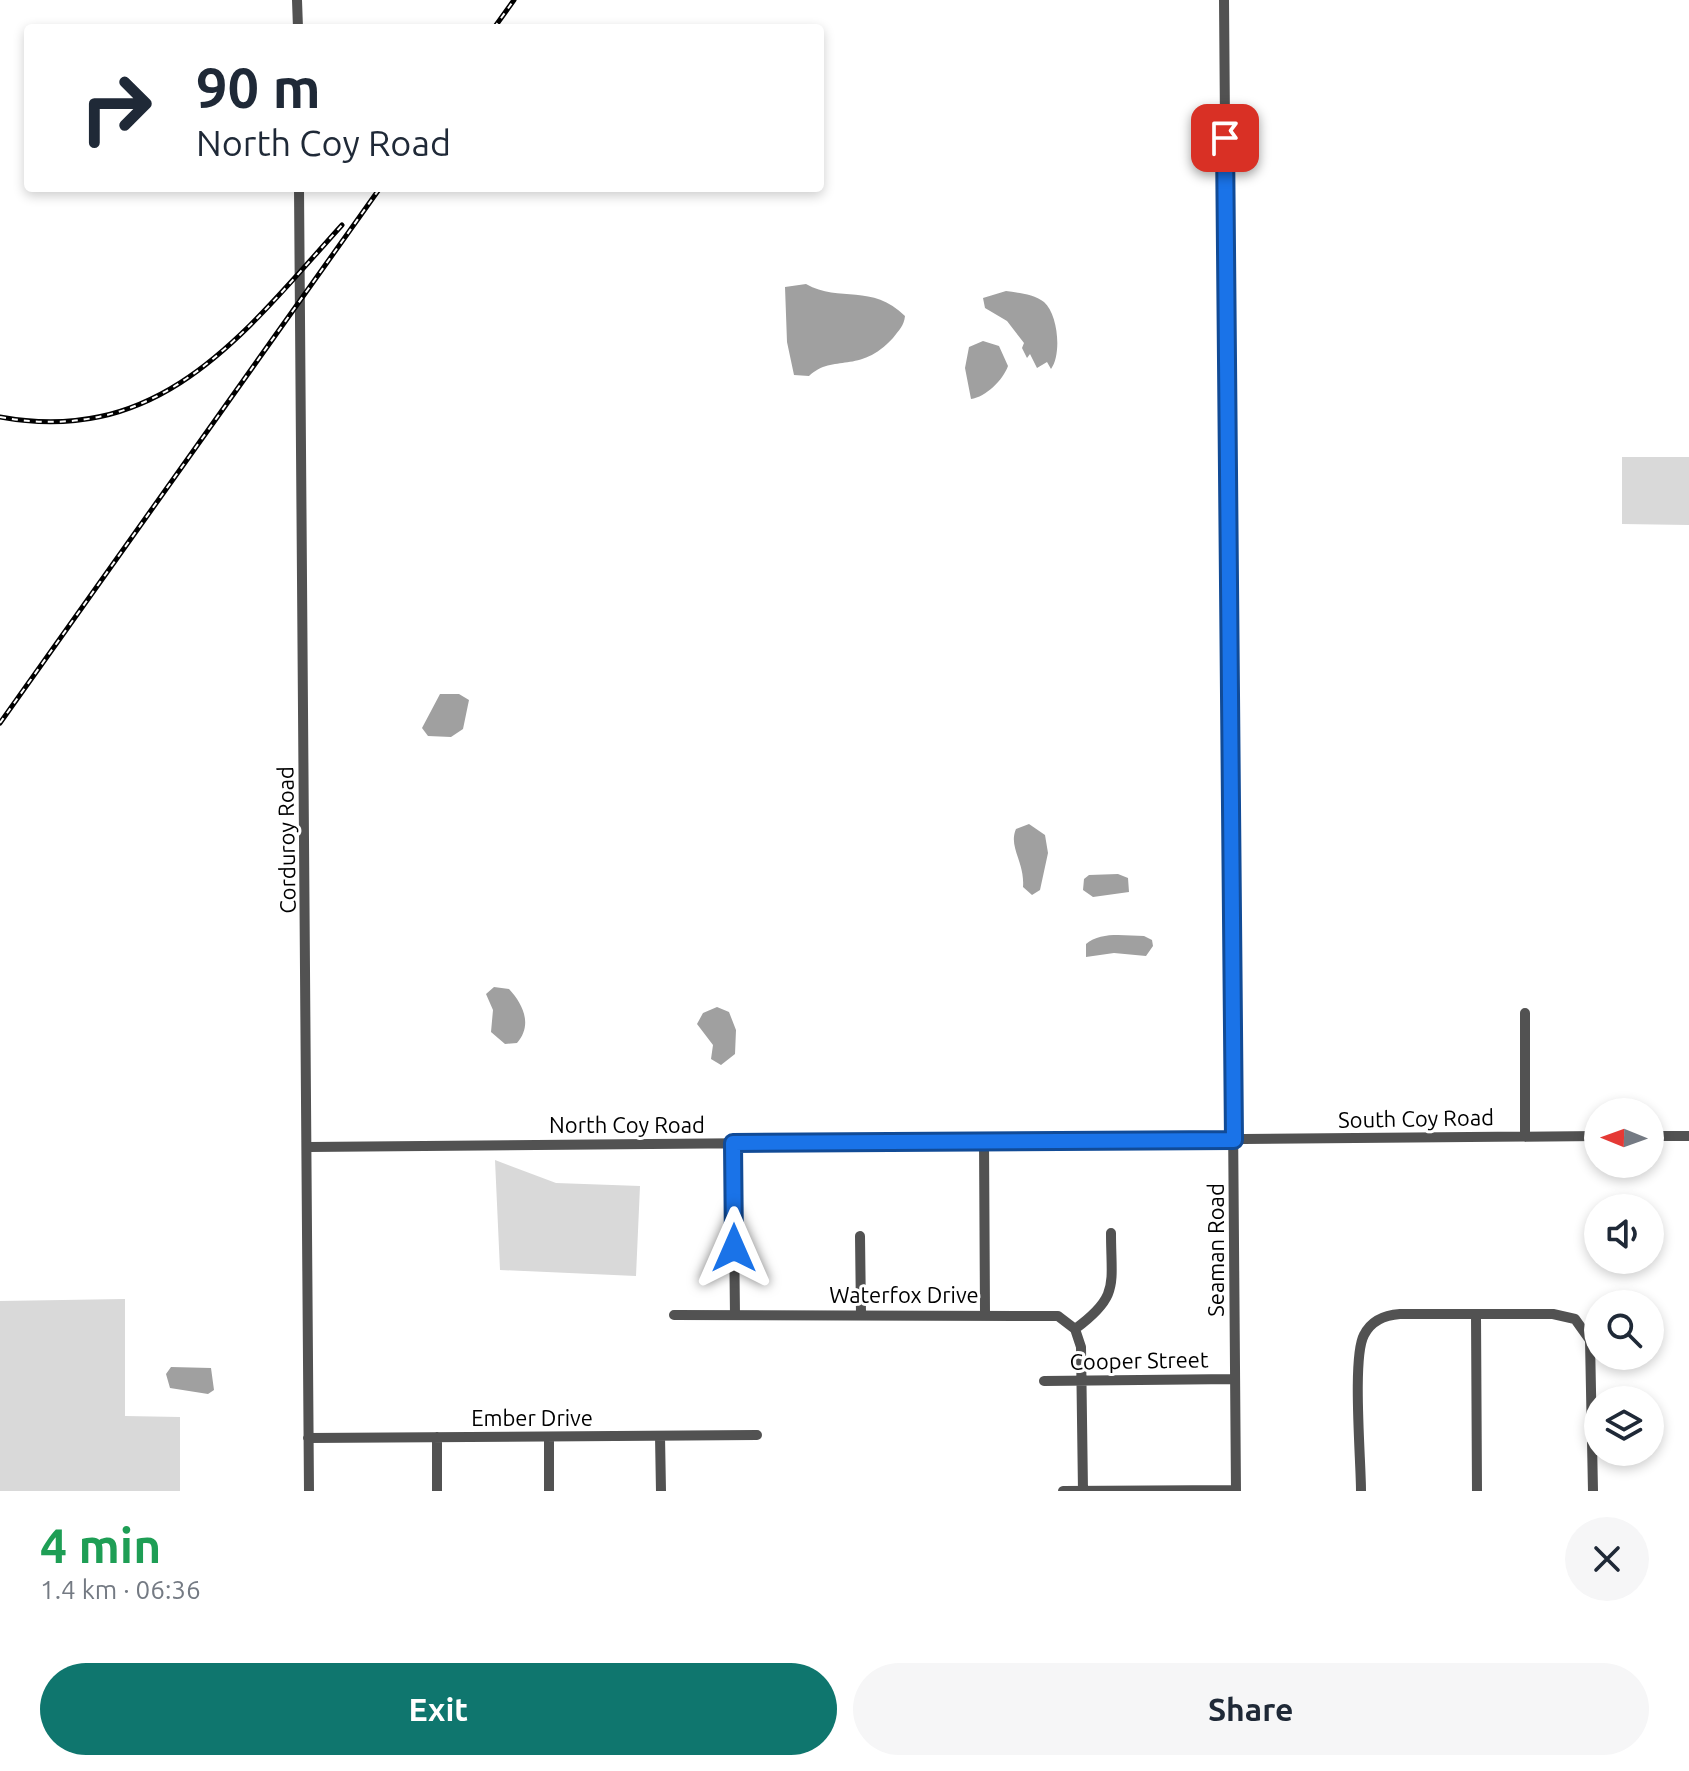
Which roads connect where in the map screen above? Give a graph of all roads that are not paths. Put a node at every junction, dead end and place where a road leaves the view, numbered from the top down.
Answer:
1 (297, 0) edge
2 (1224, 0) edge
3 (298, 24) edge
4 (299, 192) edge
5 (1525, 1013) dead end
6 (1584, 1136) edge
7 (1664, 1136) edge
8 (1689, 1136) edge
9 (1525, 1137) junction
10 (1234, 1140) junction
11 (984, 1141) junction
12 (733, 1143) junction
13 (309, 1147) junction
14 (1111, 1233) dead end
15 (860, 1236) dead end
16 (985, 1313) junction
17 (861, 1314) junction
18 (1476, 1314) junction
19 (674, 1315) dead end
20 (735, 1315) junction
21 (1075, 1329) junction
22 (1235, 1379) junction
23 (1044, 1381) dead end
24 (1082, 1381) junction
25 (757, 1435) dead end
26 (660, 1436) junction
27 (437, 1437) junction
28 (549, 1437) junction
29 (308, 1438) junction
30 (1236, 1490) edge
31 (309, 1491) edge
32 (437, 1491) edge
33 (549, 1491) edge
34 (661, 1491) edge
35 (1063, 1491) edge
36 (1083, 1491) edge
37 (1361, 1491) edge
38 (1477, 1491) edge
39 (1593, 1491) edge

1 - 3 street
2 - 10 street, Seaman Road
4 - 13 street, Corduroy Road
5 - 9 street
6 - 9 street, South Coy Road
7 - 8 street
9 - 10 street, South Coy Road
10 - 11 street, North Coy Road
10 - 22 street, Seaman Road
11 - 12 street, North Coy Road
11 - 16 street
12 - 13 street, North Coy Road
12 - 20 street
13 - 29 street, Corduroy Road
14 - 21 street
15 - 17 street
16 - 17 street, Waterfox Drive
16 - 21 street, Waterfox Drive
17 - 20 street, Waterfox Drive
18 - 37 street
18 - 38 street
18 - 39 street
19 - 20 street, Waterfox Drive
21 - 24 street
22 - 24 street, Cooper Street
22 - 30 street, Seaman Road
23 - 24 street, Cooper Street
24 - 36 street
25 - 26 street, Ember Drive
26 - 28 street, Ember Drive
26 - 34 street
27 - 28 street, Ember Drive
27 - 29 street, Ember Drive
27 - 32 street
28 - 33 street
29 - 31 street, Corduroy Road
30 - 36 street
35 - 36 street

